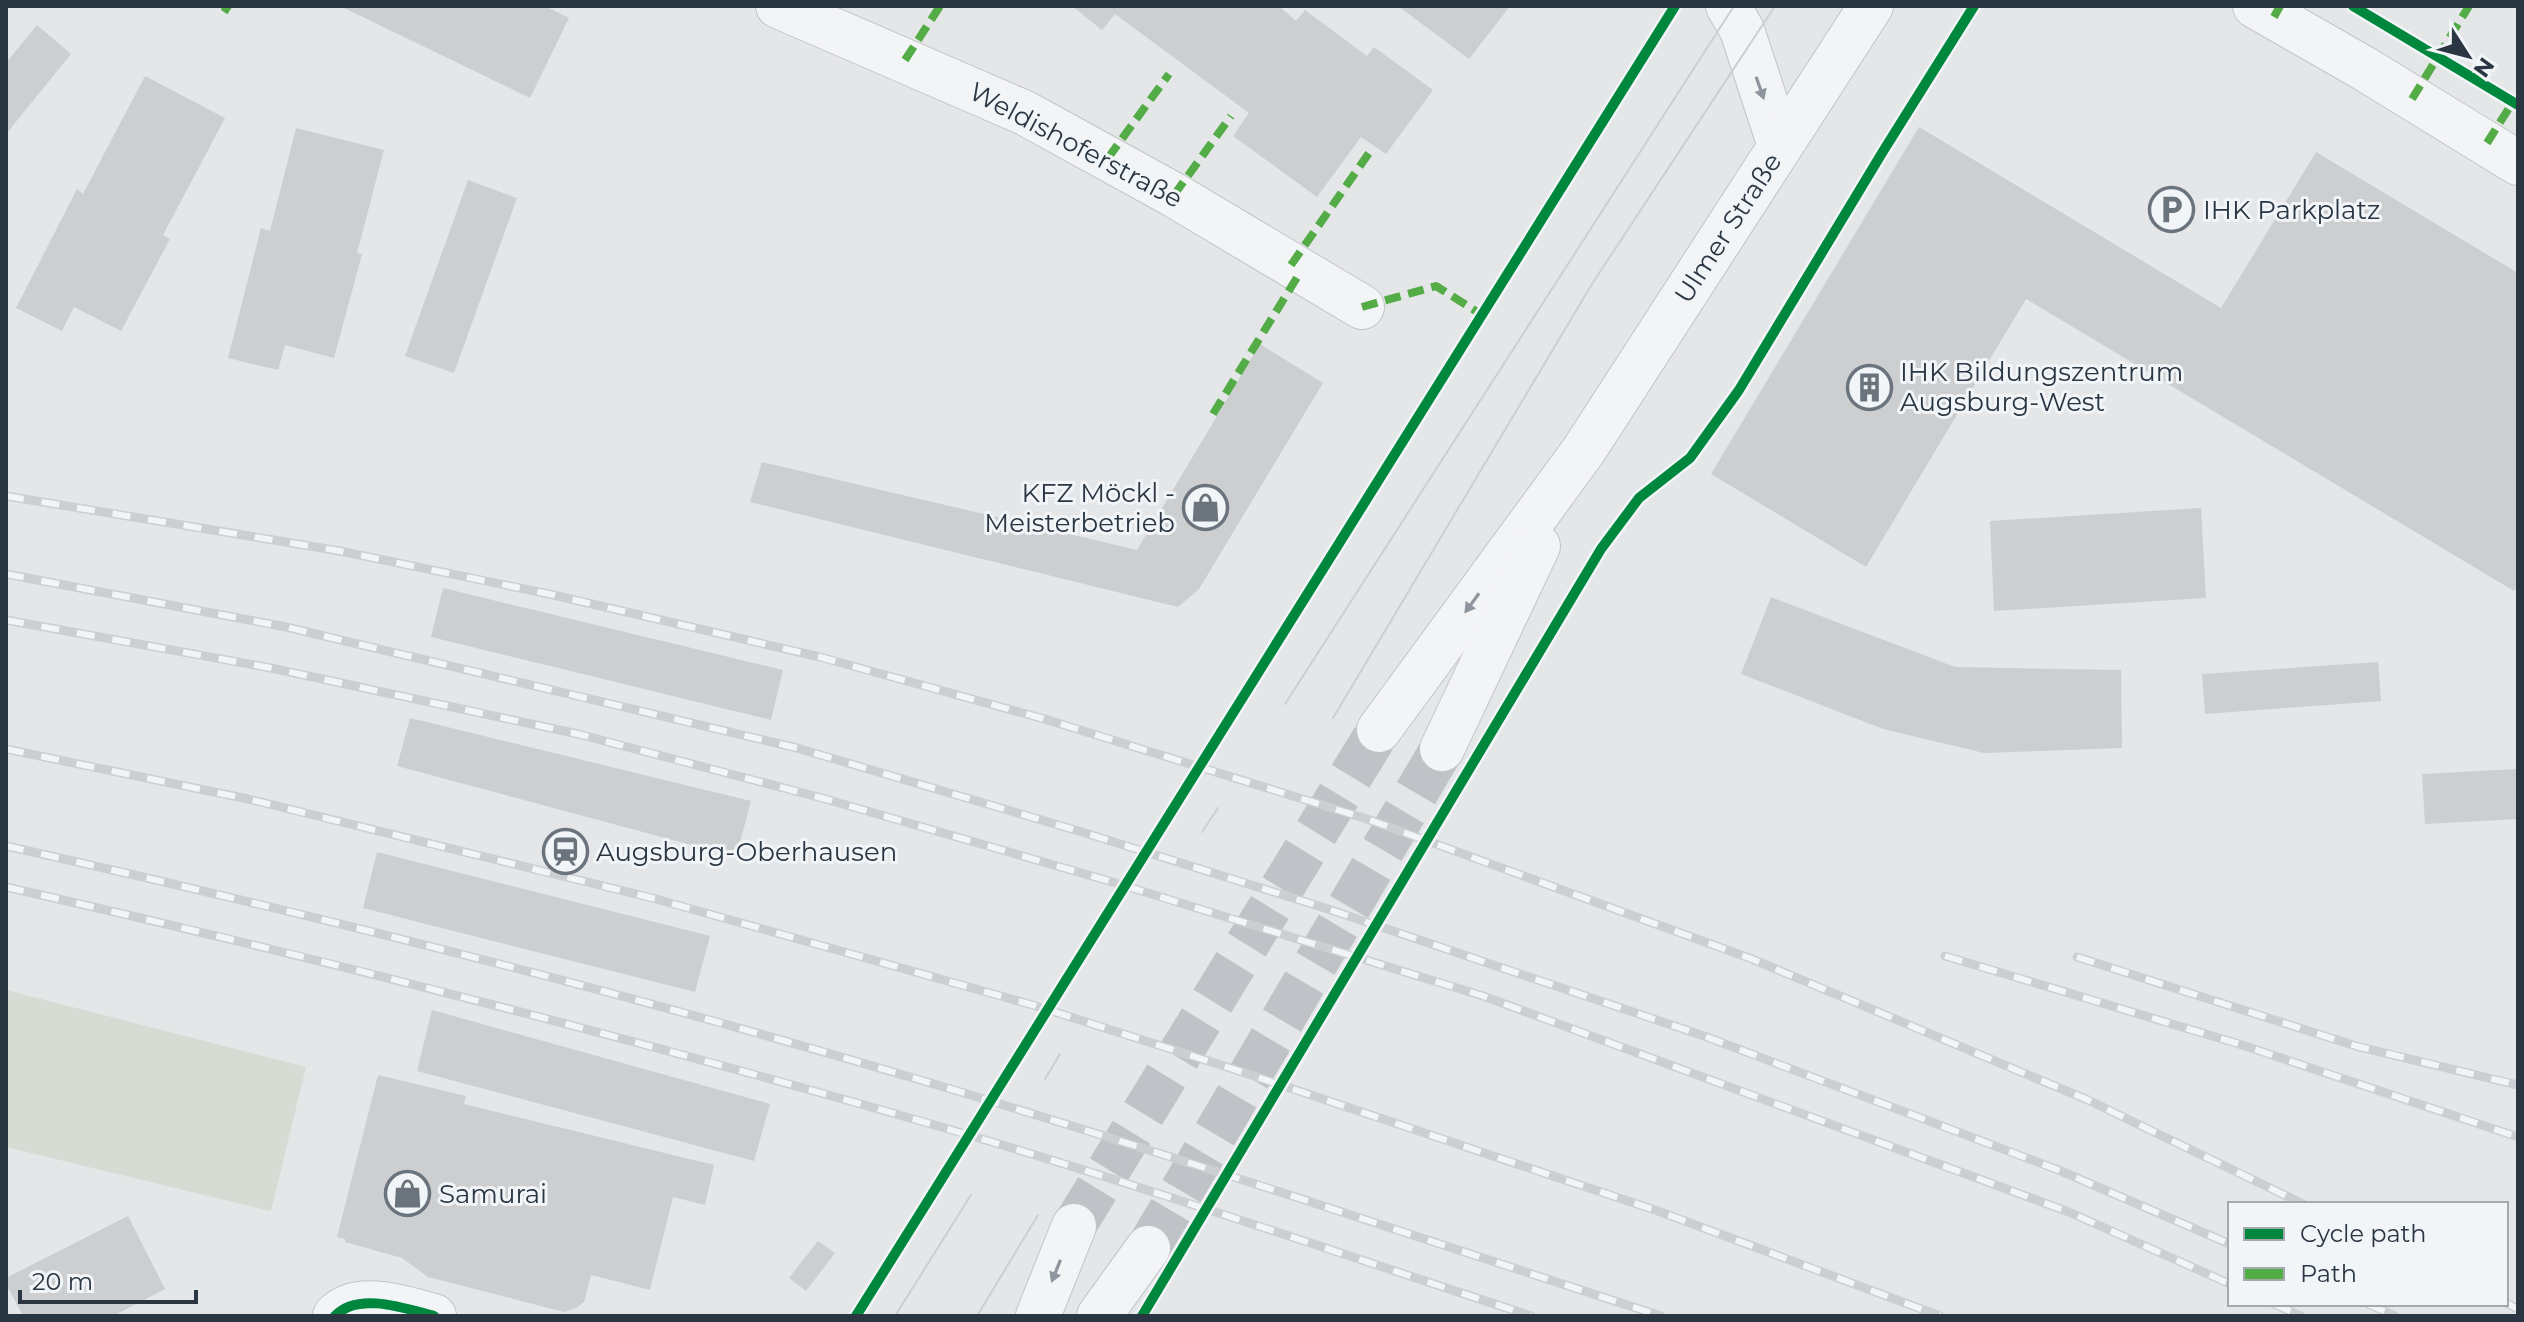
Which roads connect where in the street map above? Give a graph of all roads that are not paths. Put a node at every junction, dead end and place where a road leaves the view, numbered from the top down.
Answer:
1 (778, 6) edge
2 (1728, 6) edge
3 (1871, 6) edge
4 (2255, 6) edge
5 (1780, 146) junction
6 (2518, 163) edge
7 (1362, 307) dead end
8 (1584, 450) junction
9 (1379, 730) tunnel mouth
10 (1442, 749) tunnel mouth
11 (1074, 1226) tunnel mouth
12 (1148, 1248) tunnel mouth
13 (335, 1316) edge
14 (434, 1316) edge
15 (1038, 1316) edge
16 (1099, 1316) edge

1 - 7 street, Weldishoferstraße
2 -> 5 street
3 - 5 street, Ulmer Straße
4 - 6 street
5 - 8 street, Ulmer Straße
8 -> 9 street, Ulmer Straße
8 - 10 street, Ulmer Straße
11 -> 15 street
12 - 16 street
13 - 14 street

